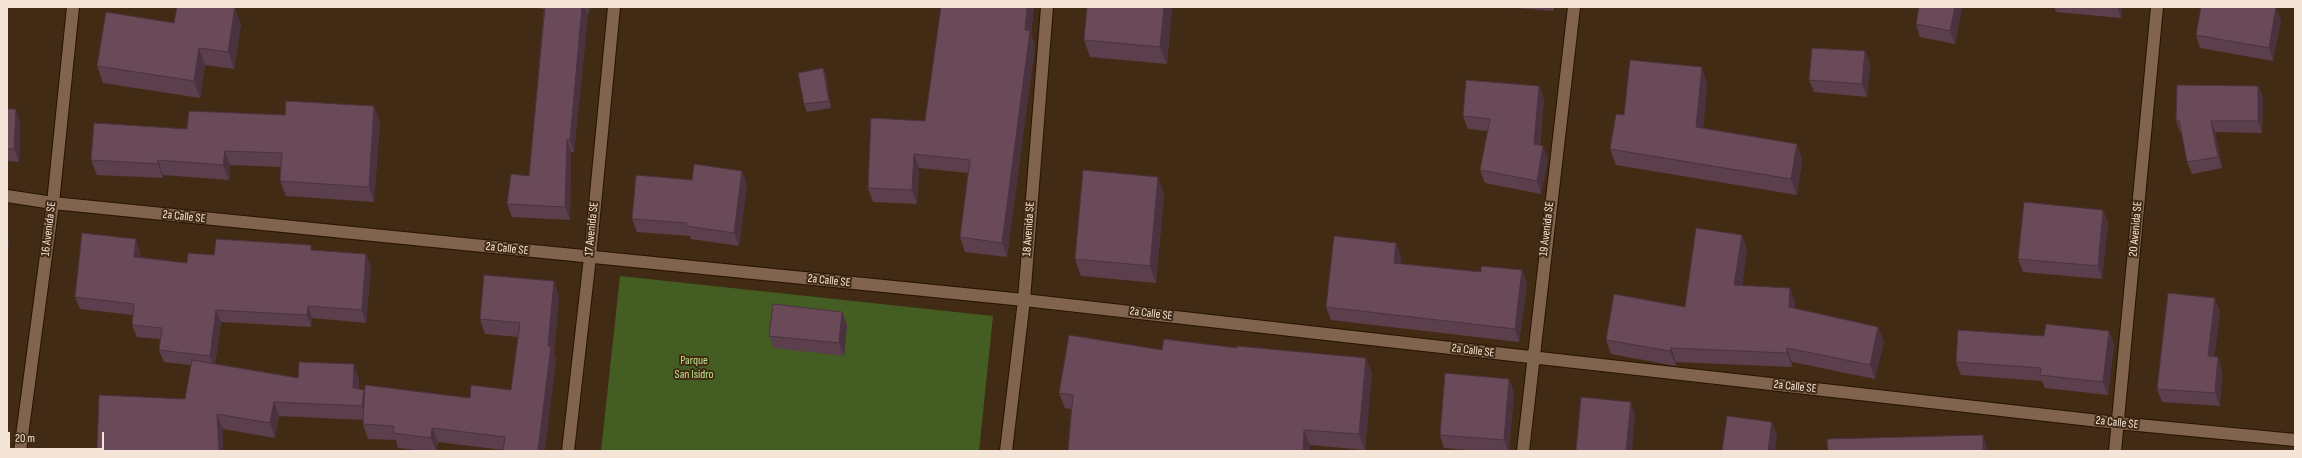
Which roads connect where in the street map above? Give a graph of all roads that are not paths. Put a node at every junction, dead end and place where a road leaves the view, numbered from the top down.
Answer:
1 (73, 7) edge
2 (614, 7) edge
3 (1047, 7) edge
4 (1574, 7) edge
5 (2157, 7) edge
6 (7, 196) edge
7 (53, 203) junction
8 (590, 257) junction
9 (1024, 300) junction
10 (1532, 358) junction
11 (2117, 423) junction
12 (2295, 440) edge
13 (20, 451) edge
14 (568, 451) edge
15 (1006, 451) edge
16 (1523, 451) edge
17 (2115, 451) edge

1 - 7 street, 16 Avenida SE
2 - 8 street, 17 Avenida SE
3 - 9 street, 18 Avenida SE
4 - 10 street, 19 Avenida SE
5 - 11 street, 20 Avenida SE
6 - 7 street, 2a Calle SE
7 - 8 street, 2a Calle SE
7 - 13 street, 16 Avenida SE
8 - 9 street, 2a Calle SE
8 - 14 street, 17 Avenida SE
9 - 10 street, 2a Calle SE
9 - 15 street, 18 Avenida SE
10 - 11 street, 2a Calle SE
10 - 16 street, 19 Avenida SE
11 - 12 street, 2a Calle SE
11 - 17 street, 20 Avenida SE

